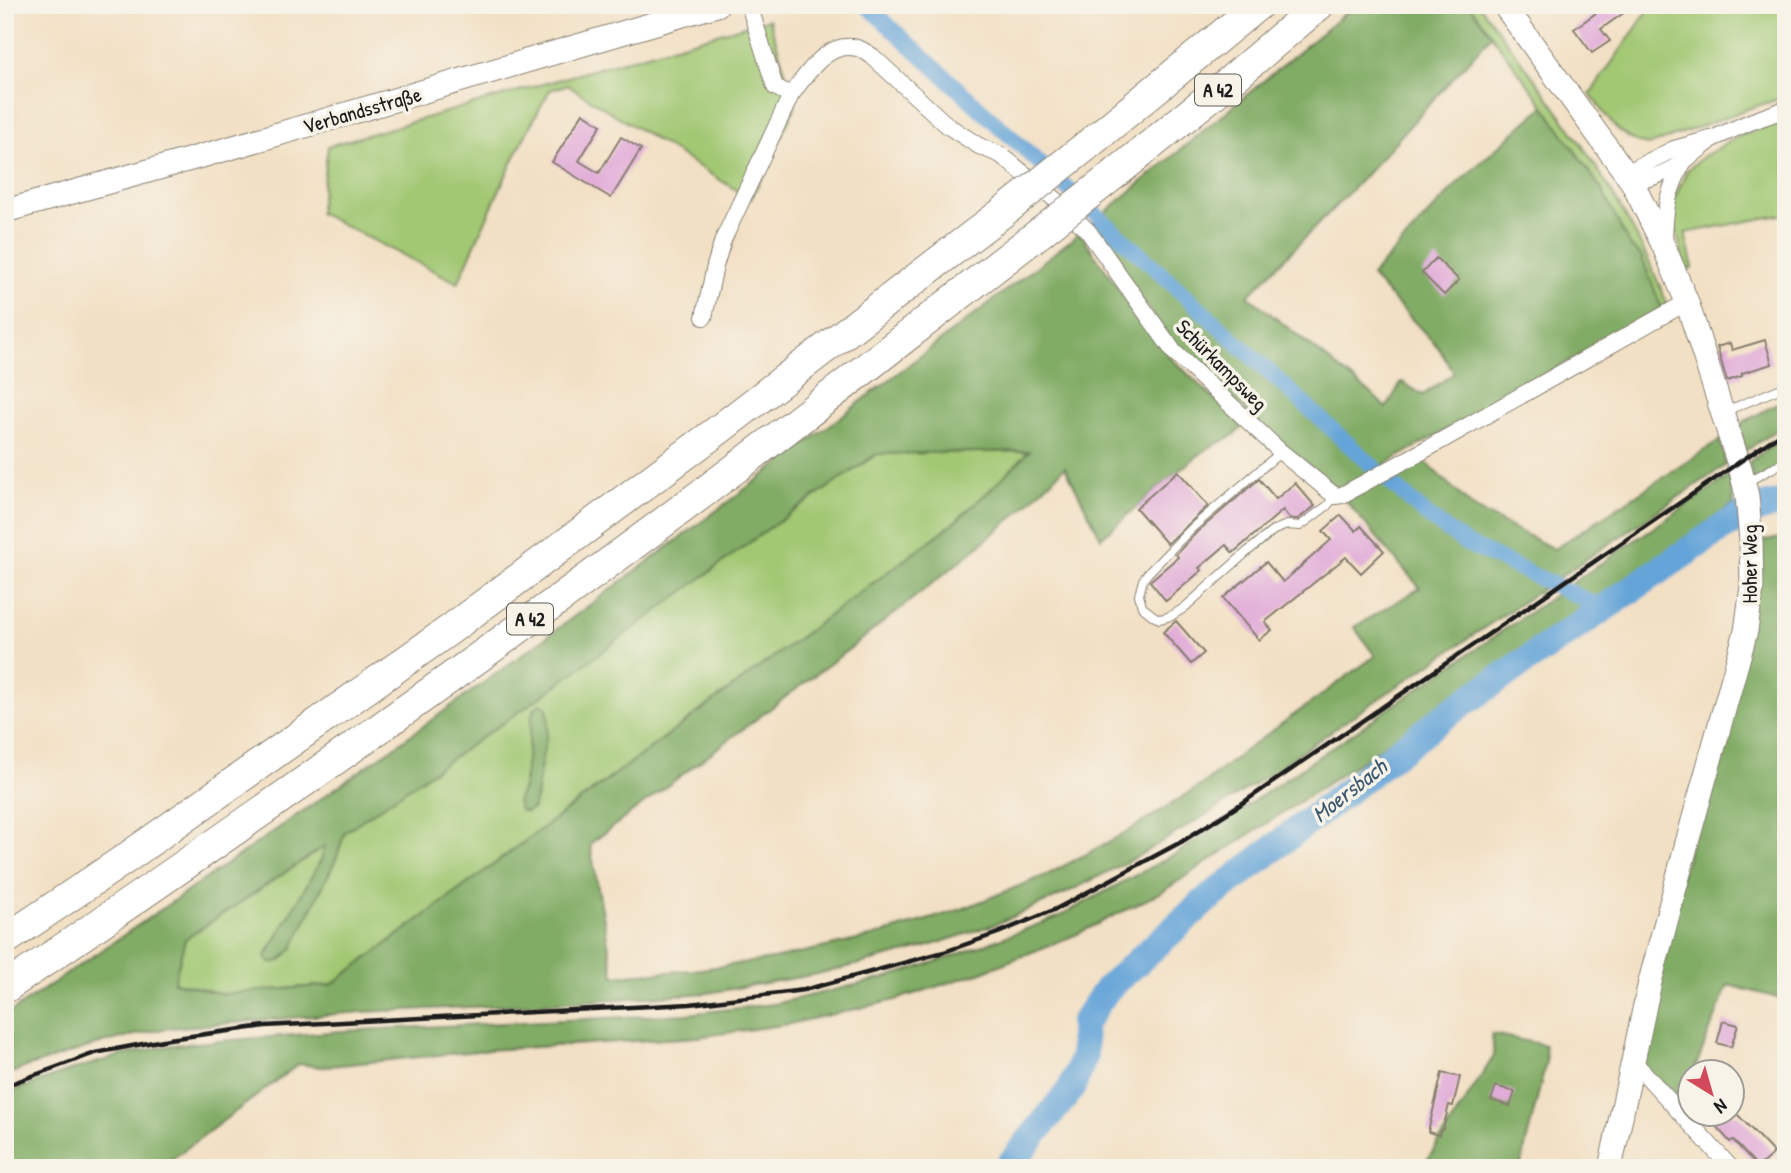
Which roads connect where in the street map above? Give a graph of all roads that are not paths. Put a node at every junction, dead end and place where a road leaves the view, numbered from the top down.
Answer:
1 (717, 5) edge
2 (749, 5) edge
3 (1258, 5) edge
4 (1319, 5) edge
5 (1504, 5) edge
6 (791, 95) junction
7 (1786, 109) edge
8 (1714, 138) junction
9 (1683, 163) junction
10 (1629, 178) junction
11 (5, 211) edge
12 (1664, 247) junction
13 (1686, 302) junction
14 (704, 317) dead end
15 (1786, 386) edge
16 (1723, 412) junction
17 (1281, 452) junction
18 (1786, 461) edge
19 (1746, 495) junction
20 (1335, 496) junction
21 (5, 940) edge
22 (5, 988) edge
23 (1633, 1060) junction
24 (1610, 1168) edge
25 (1731, 1168) edge

1 - 11 main road, Verbandsstraße
2 - 6 street
3 - 21 highway, A 42, bridge
4 - 22 highway, A 42, bridge
5 - 10 main road, Hoher Weg
6 - 14 street, Schürkampsweg
6 - 17 street, Schürkampsweg
7 - 8 street
8 - 9 street
8 - 10 street
9 - 10 street
9 - 12 street
10 - 12 main road, Hoher Weg
12 - 13 main road, Hoher Weg
13 - 16 main road, Hoher Weg
13 - 20 street
15 - 16 lane
16 - 19 main road, Hoher Weg
17 - 20 street, Schürkampsweg
17 - 20 lane
18 - 19 lane
19 - 23 main road, Hoher Weg
23 - 24 main road, Hoher Weg
23 - 25 street

